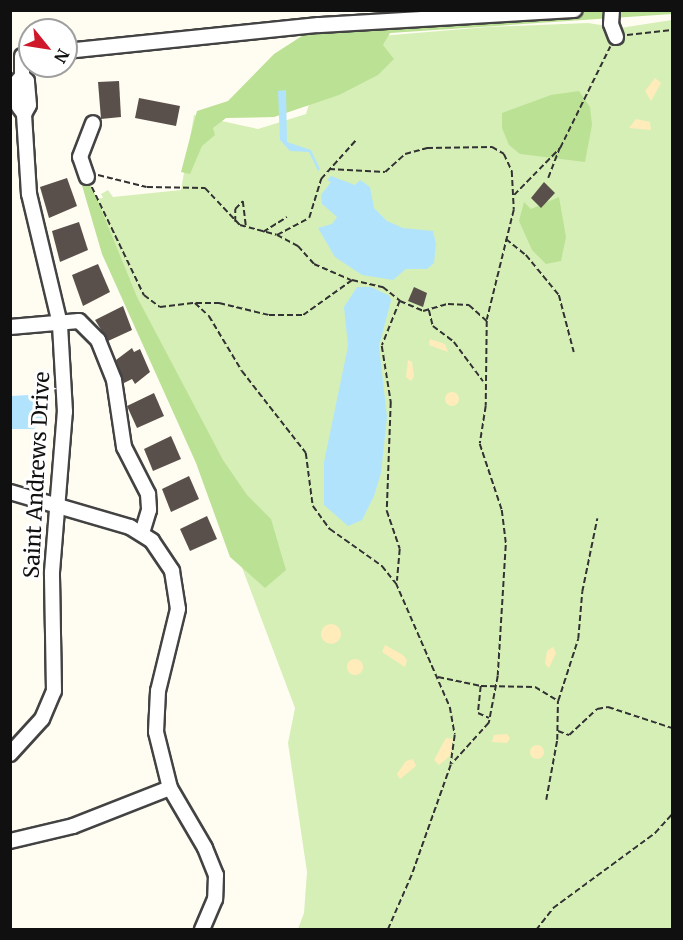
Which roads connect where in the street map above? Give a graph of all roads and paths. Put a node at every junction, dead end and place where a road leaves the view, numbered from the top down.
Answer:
1 (575, 10) edge
2 (612, 10) edge
3 (347, 17) edge
4 (672, 30) edge
5 (616, 37) junction
6 (78, 50) edge
7 (24, 78) edge
8 (20, 122) edge
9 (93, 123) dead end
10 (356, 140) dead end
11 (560, 148) junction
12 (328, 171) junction
13 (87, 177) junction
14 (548, 178) dead end
15 (514, 196) junction
16 (287, 217) dead end
17 (236, 222) junction
18 (246, 228) junction
19 (262, 232) junction
20 (277, 235) junction
21 (506, 239) junction
22 (352, 280) junction
23 (400, 301) junction
24 (195, 303) junction
25 (429, 310) junction
26 (487, 321) junction
27 (60, 324) junction
28 (10, 327) edge
29 (574, 352) dead end
30 (483, 382) junction
31 (10, 492) edge
32 (57, 504) junction
33 (597, 519) dead end
34 (142, 533) junction
35 (396, 583) junction
36 (437, 676) junction
37 (481, 686) junction
38 (496, 687) junction
39 (558, 701) junction
40 (490, 718) junction
41 (672, 728) edge
42 (558, 731) junction
43 (10, 754) edge
44 (451, 765) junction
45 (170, 788) junction
46 (546, 801) dead end
47 (672, 814) edge
48 (10, 841) edge
49 (202, 930) edge
50 (388, 930) edge
51 (536, 930) edge

1 - 3 street
2 - 5 street
3 - 6 street
4 - 5 path
5 - 11 path
7 - 8 street, Saint Andrews Drive
8 - 27 street, Saint Andrews Drive
9 - 13 street
10 - 12 path
11 - 14 path
11 - 15 path
12 - 15 path
12 - 20 path
13 - 17 path
13 - 24 path
15 - 21 path
16 - 19 path
17 - 18 path
17 - 18 path
18 - 19 path
19 - 20 path
20 - 22 path
21 - 26 path
21 - 29 path
22 - 23 path
22 - 24 path
23 - 25 path
23 - 35 path
24 - 35 path
25 - 26 path
25 - 30 path
26 - 30 path
27 - 28 street
27 - 32 street, Saint Andrews Drive
27 - 34 street
30 - 38 path
31 - 32 street
32 - 34 street
32 - 43 street, Saint Andrews Drive
33 - 39 path
34 - 45 street
35 - 36 path
36 - 37 path
36 - 44 path
37 - 38 path
37 - 40 path
38 - 39 path
38 - 40 path
39 - 42 path
40 - 44 path
41 - 42 path
42 - 46 path
44 - 50 path
45 - 48 street
45 - 49 street
47 - 51 path

